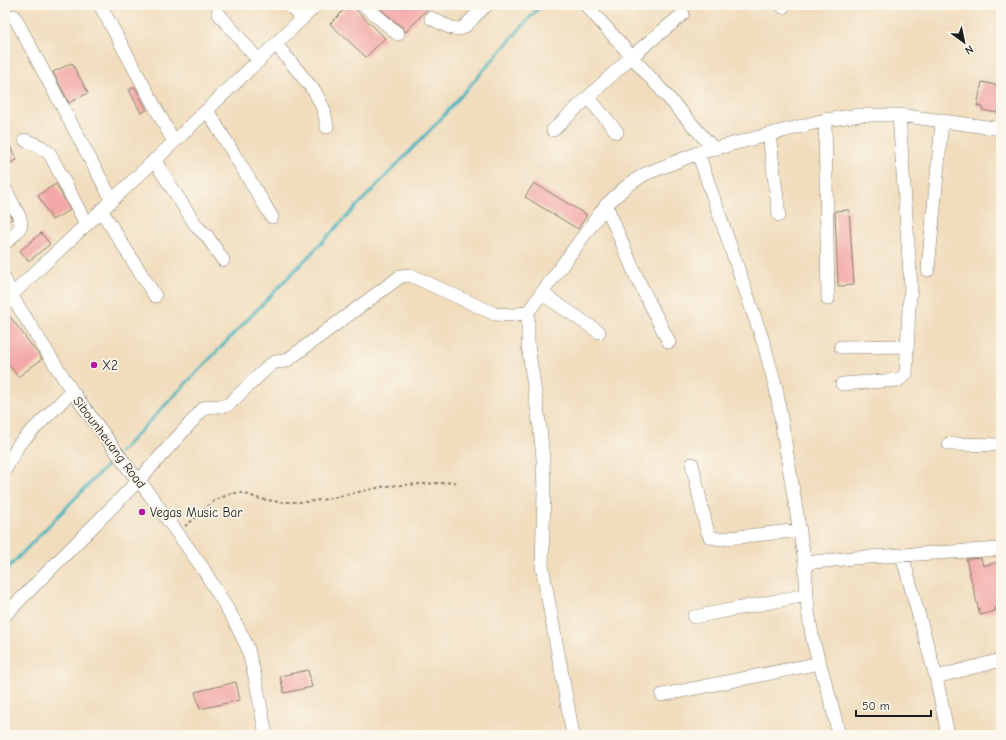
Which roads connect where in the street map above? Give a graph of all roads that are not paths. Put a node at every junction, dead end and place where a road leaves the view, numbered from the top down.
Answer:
1 (100, 5) edge
2 (290, 5) edge
3 (316, 5) edge
4 (364, 5) edge
5 (487, 5) edge
6 (586, 5) edge
7 (218, 14) dead end
8 (683, 14) dead end
9 (14, 16) dead end
10 (431, 18) dead end
11 (302, 19) junction
12 (398, 34) dead end
13 (276, 44) junction
14 (631, 57) junction
15 (259, 61) junction
16 (588, 96) junction
17 (207, 110) junction
18 (899, 116) junction
19 (825, 120) junction
20 (942, 122) junction
21 (327, 127) dead end
22 (1001, 129) edge
23 (553, 130) dead end
24 (617, 132) dead end
25 (769, 134) junction
26 (25, 140) dead end
27 (174, 142) junction
28 (713, 148) junction
29 (698, 153) junction
30 (154, 160) junction
31 (5, 189) edge
32 (112, 200) junction
33 (606, 206) junction
34 (101, 210) junction
35 (779, 215) dead end
36 (272, 217) dead end
37 (86, 224) junction
38 (5, 243) edge
39 (909, 257) junction
40 (223, 260) dead end
41 (5, 280) edge
42 (541, 293) junction
43 (155, 296) dead end
44 (8, 299) edge
45 (828, 299) dead end
46 (528, 312) junction
47 (599, 332) dead end
48 (669, 342) dead end
49 (906, 346) junction
50 (841, 347) dead end
51 (842, 384) dead end
52 (72, 391) junction
53 (949, 444) dead end
54 (1001, 446) edge
55 (692, 464) dead end
56 (5, 470) edge
57 (135, 476) junction
58 (800, 530) junction
59 (1001, 549) edge
60 (902, 555) junction
61 (805, 563) junction
62 (807, 595) junction
63 (5, 615) edge
64 (694, 617) dead end
65 (1001, 660) edge
66 (820, 662) junction
67 (936, 677) junction
68 (662, 695) dead end
69 (266, 735) edge
70 (573, 735) edge
71 (839, 735) edge
72 (948, 735) edge

1 - 27 street
2 - 11 street
3 - 11 street
4 - 12 street
5 - 10 street
6 - 14 street
7 - 15 street
8 - 14 street
9 - 32 street
11 - 13 street
13 - 15 street
13 - 21 street
14 - 16 street
14 - 28 street
15 - 17 street
16 - 23 street
16 - 24 street
17 - 27 street
17 - 36 street
18 - 19 street
18 - 20 street
18 - 39 street
19 - 25 street
19 - 45 street
20 - 22 street
20 - 39 street
25 - 28 street
25 - 35 street
26 - 37 street
27 - 30 street
28 - 29 street
29 - 33 street
29 - 58 street
30 - 32 street
30 - 40 street
31 - 38 street
32 - 34 street
33 - 42 street
33 - 48 street
34 - 37 street
34 - 43 street
37 - 44 street
39 - 49 street
41 - 44 street, Sibounheuang Road
42 - 46 street
42 - 47 street
44 - 52 street, Sibounheuang Road
46 - 57 street
46 - 70 street
49 - 50 street
49 - 51 street
52 - 56 street
52 - 57 street, Sibounheuang Road
53 - 54 street
55 - 58 street
57 - 63 street
57 - 69 street, Sibounheuang Road
58 - 61 street
59 - 60 street
60 - 61 street
60 - 67 street
61 - 62 street
62 - 64 street
62 - 66 street
65 - 67 street
66 - 68 street
66 - 71 street
67 - 72 street

